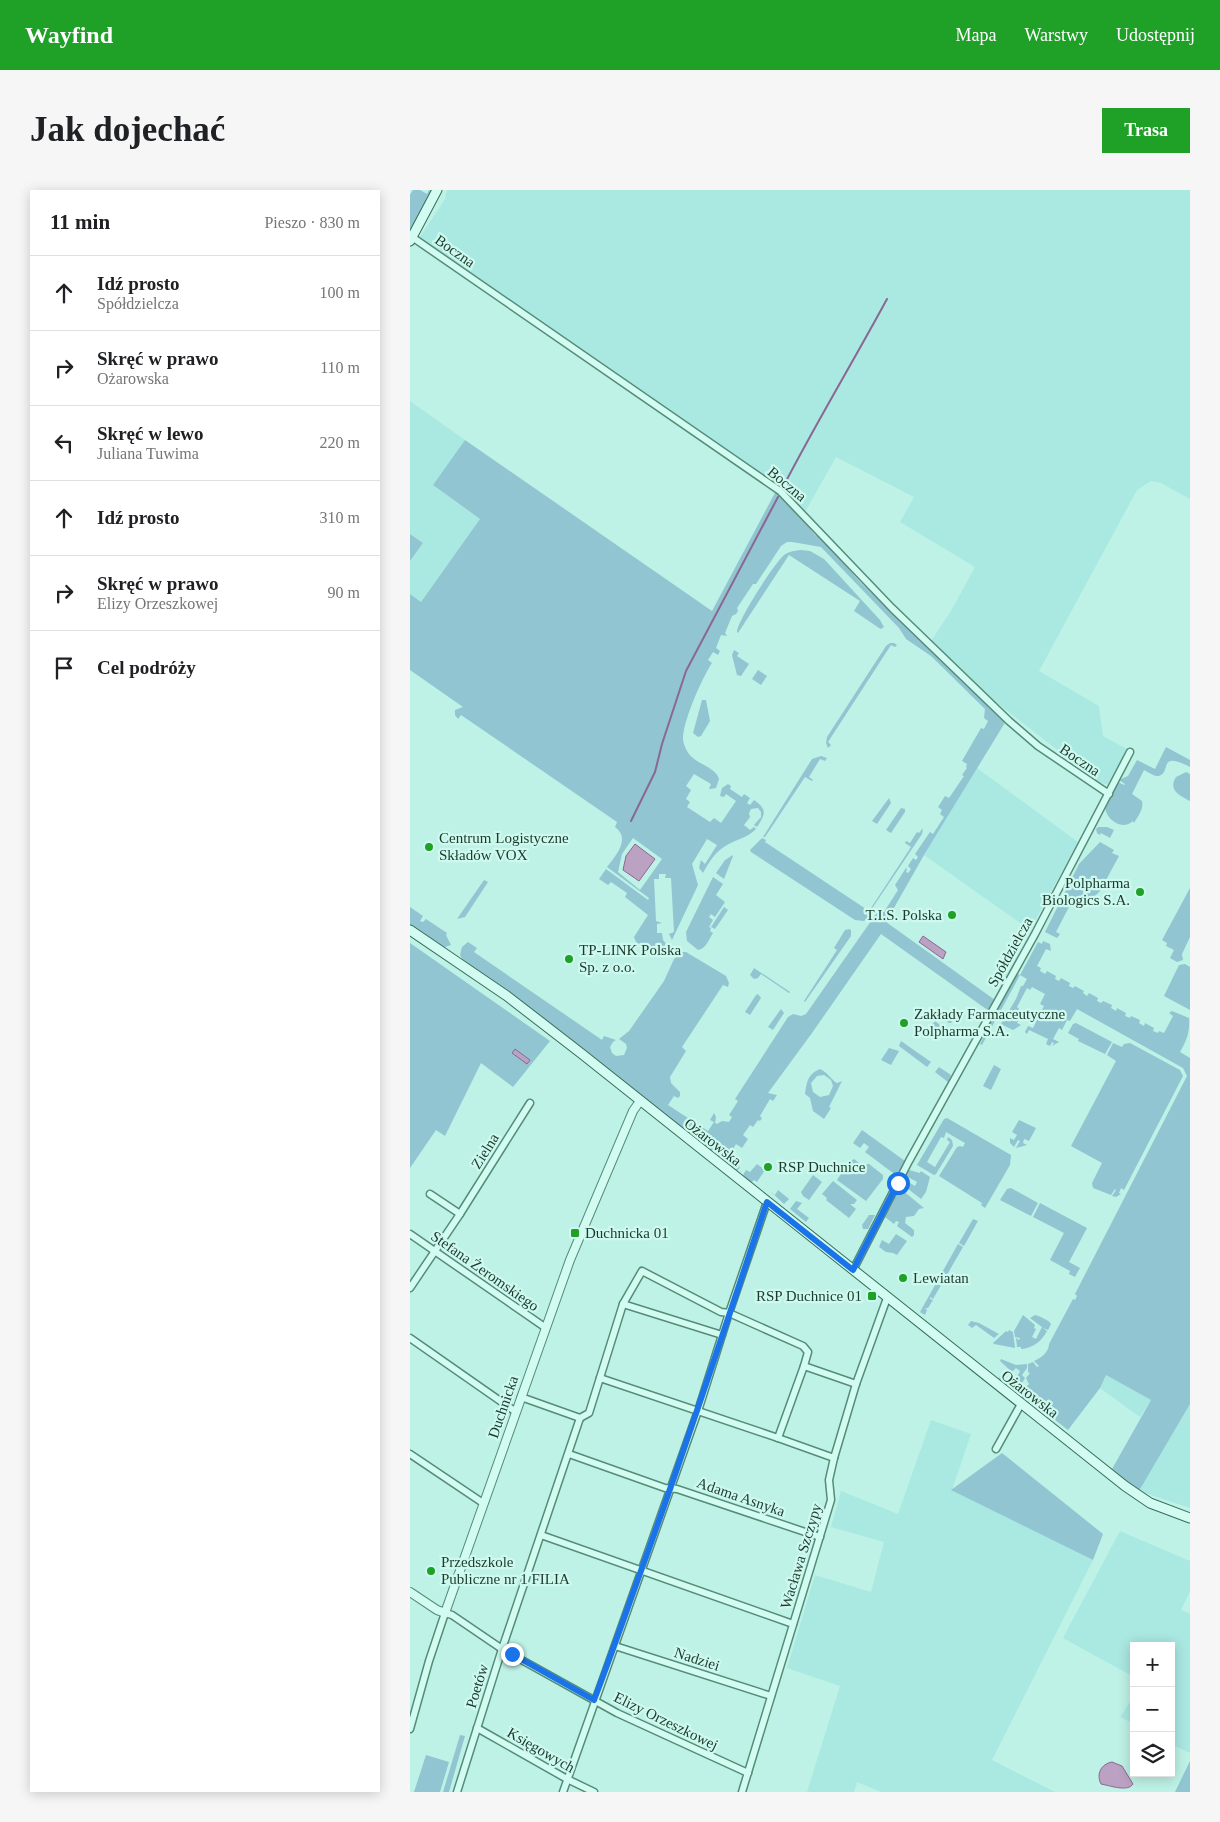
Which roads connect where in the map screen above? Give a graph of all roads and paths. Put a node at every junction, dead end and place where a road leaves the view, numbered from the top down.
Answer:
1 (437, 190) edge
2 (411, 239) edge
3 (1130, 752) dead end
4 (1109, 794) junction
5 (410, 930) edge
6 (640, 1101) junction
7 (530, 1102) dead end
8 (430, 1194) dead end
9 (767, 1202) junction
10 (460, 1214) junction
11 (410, 1234) edge
12 (435, 1252) junction
13 (853, 1270) junction
14 (410, 1288) edge
15 (887, 1298) junction
16 (623, 1304) junction
17 (729, 1313) junction
18 (546, 1328) junction
19 (722, 1336) junction
20 (410, 1338) edge
21 (804, 1366) junction
22 (600, 1378) junction
23 (856, 1384) junction
24 (521, 1397) junction
25 (1021, 1404) junction
26 (698, 1411) junction
27 (516, 1412) junction
28 (580, 1418) junction
29 (778, 1438) junction
30 (996, 1450) dead end
31 (410, 1454) edge
32 (569, 1454) junction
33 (834, 1458) junction
34 (671, 1488) junction
35 (483, 1503) junction
36 (1190, 1518) edge
37 (541, 1535) junction
38 (820, 1537) junction
39 (641, 1570) junction
40 (410, 1592) edge
41 (445, 1613) junction
42 (793, 1624) junction
43 (615, 1646) junction
44 (502, 1649) junction
45 (771, 1696) junction
46 (594, 1700) junction
47 (477, 1728) junction
48 (410, 1729) edge
49 (748, 1773) junction
50 (567, 1779) junction
51 (457, 1792) edge
52 (563, 1792) edge
53 (594, 1792) edge
54 (742, 1792) edge

1 - 2 main road
2 - 4 street, Boczna
3 - 4 street, Spółdzielcza
4 - 13 street, Spółdzielcza
5 - 6 main road, Ożarowska
6 - 9 main road, Ożarowska
6 - 18 street, Duchnicka
7 - 10 street, Zielna
8 - 10 street
9 - 13 main road, Ożarowska
9 - 17 street
10 - 12 street, Zielna
11 - 12 street, Stefana Żeromskiego
12 - 14 street, Zielna
12 - 18 street, Stefana Żeromskiego
13 - 15 main road, Ożarowska
15 - 23 street, Wacława Szczypy
15 - 25 main road, Ożarowska
16 - 17 street, Poetów
16 - 19 street
16 - 22 street, Poetów
17 - 19 street
17 - 21 street
18 - 24 street, Duchnicka
19 - 26 street
20 - 27 street
21 - 23 street
21 - 29 street
22 - 26 street
22 - 28 street, Poetów
23 - 33 street, Wacława Szczypy
24 - 27 street, Duchnicka
24 - 28 street
25 - 30 street
25 - 36 main road, Ożarowska
26 - 29 street
26 - 34 street
27 - 35 street, Duchnicka
28 - 32 street, Poetów
29 - 33 street
31 - 35 street
32 - 34 street, Adama Asnyka
32 - 37 street, Poetów
33 - 38 street, Wacława Szczypy
34 - 38 street, Adama Asnyka
34 - 39 street
35 - 41 street, Duchnicka
37 - 39 street
37 - 44 street, Poetów
38 - 42 street, Wacława Szczypy
39 - 42 street
39 - 43 street
40 - 41 street
41 - 44 street, Elizy Orzeszkowej
41 - 48 street, Duchnicka
42 - 45 street, Wacława Szczypy
43 - 45 street, Nadziei
43 - 46 street
44 - 46 street, Elizy Orzeszkowej
44 - 47 street, Poetów
45 - 49 street, Wacława Szczypy
46 - 49 street, Elizy Orzeszkowej
46 - 50 street
47 - 50 street, Księgowych
47 - 51 street, Poetów
49 - 54 street, Wacława Szczypy
50 - 52 street
50 - 53 street, Księgowych

